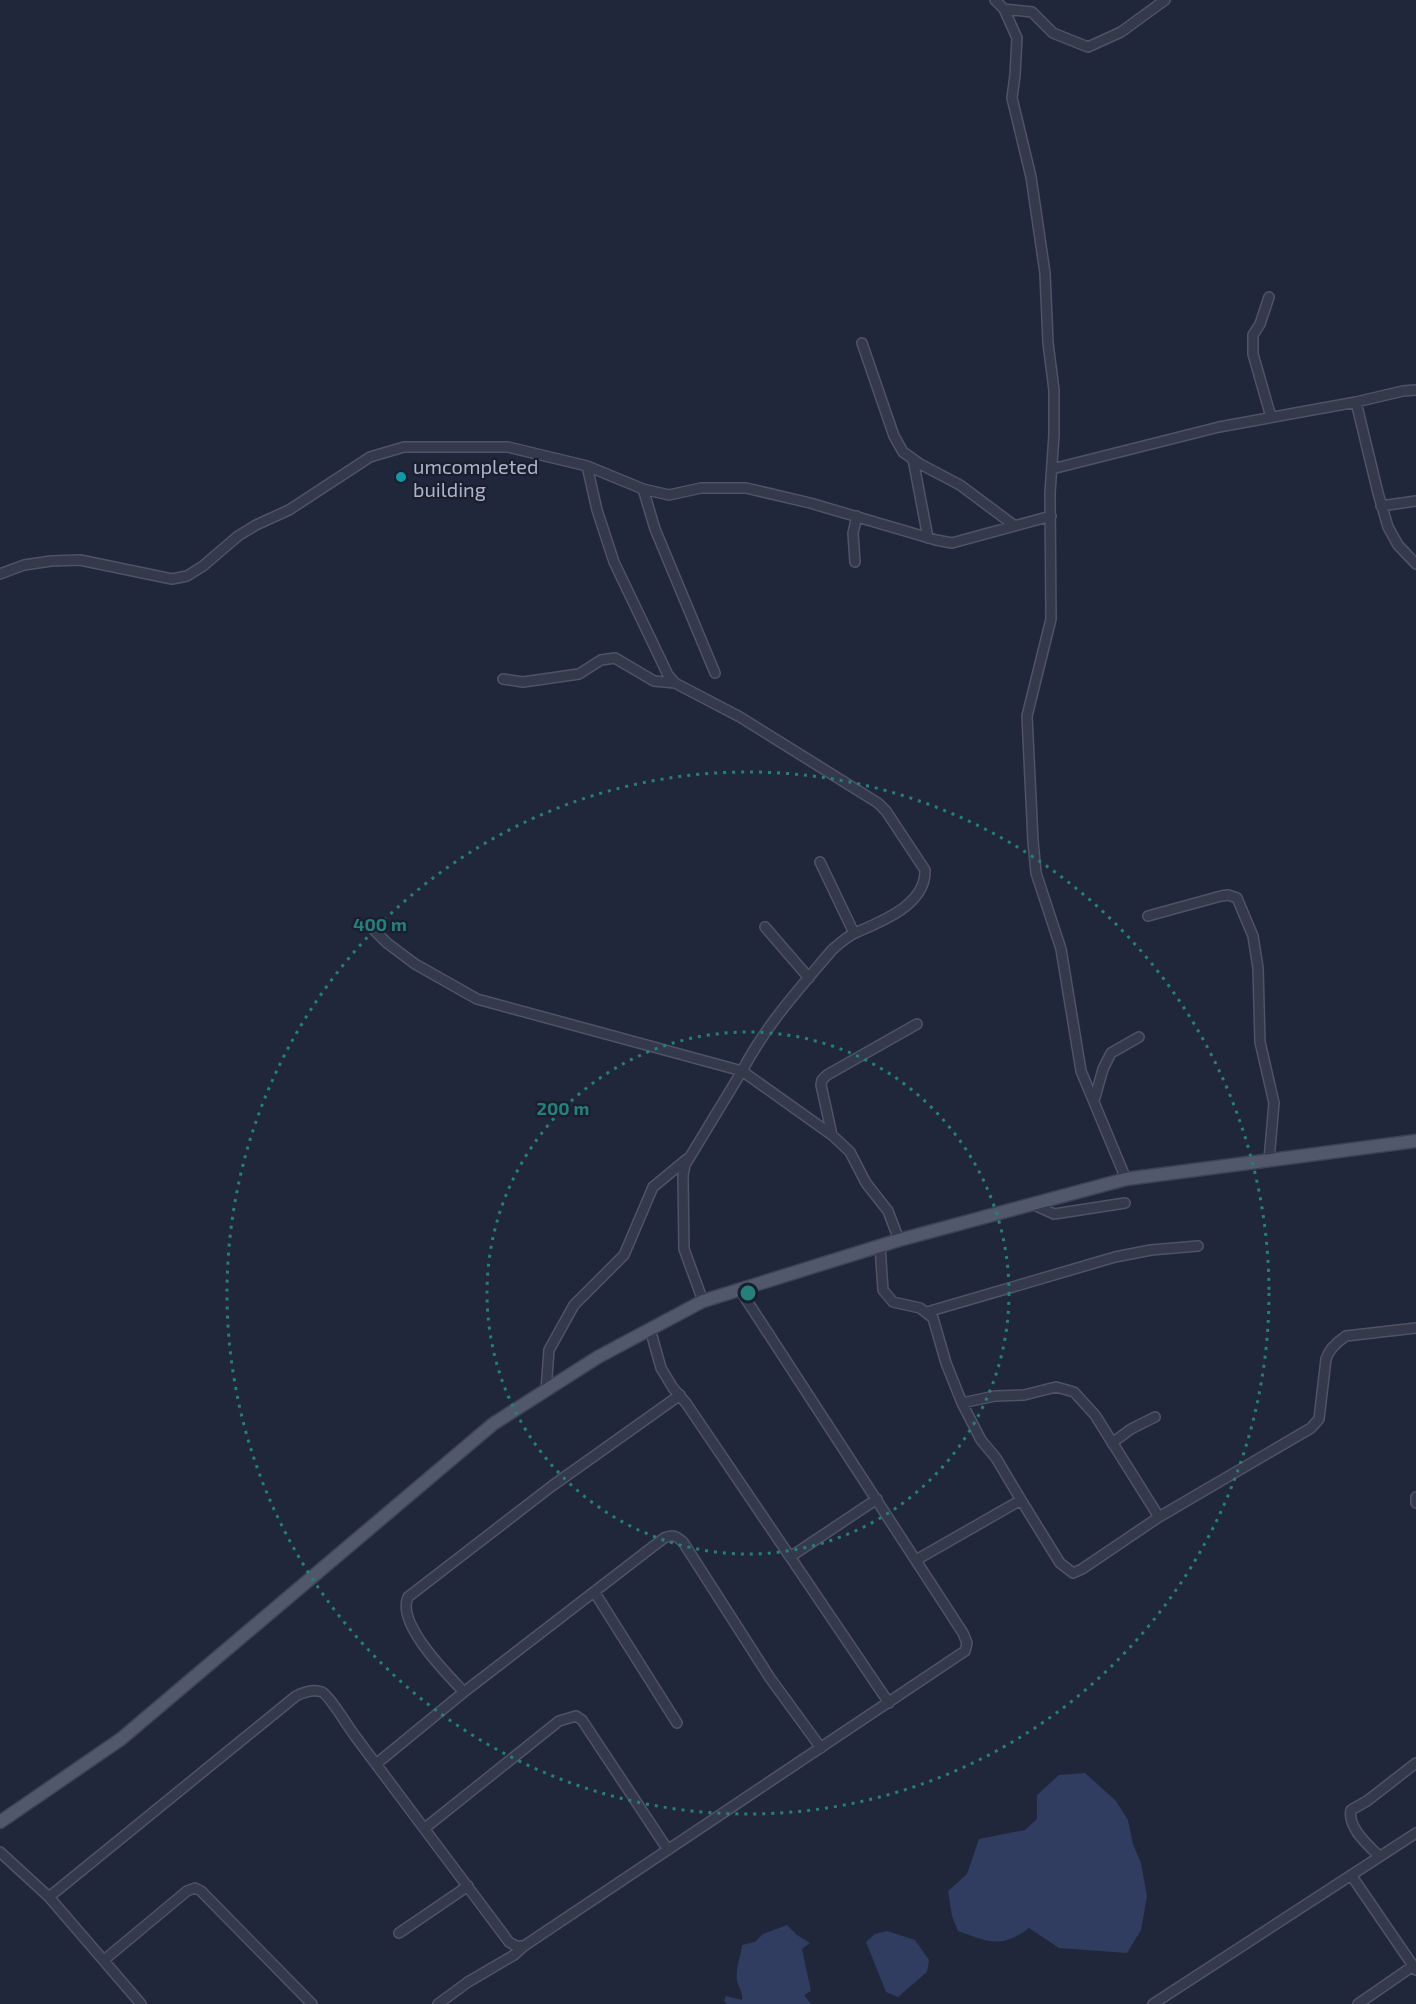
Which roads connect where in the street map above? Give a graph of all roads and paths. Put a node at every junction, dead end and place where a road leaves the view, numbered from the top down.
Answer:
1 (995, 0) edge
2 (1165, 0) edge
3 (1004, 9) junction
4 (1269, 297) dead end
5 (862, 343) dead end
6 (1416, 390) edge
7 (1356, 402) junction
8 (1271, 417) junction
9 (913, 459) junction
10 (587, 465) junction
11 (1052, 469) junction
12 (643, 489) junction
13 (1416, 501) edge
14 (1381, 506) junction
15 (857, 516) junction
16 (1051, 516) junction
17 (1015, 526) junction
18 (928, 538) junction
19 (855, 562) dead end
20 (1416, 564) edge
21 (0, 574) edge
22 (715, 673) dead end
23 (503, 679) dead end
24 (675, 683) junction
25 (820, 862) dead end
26 (1148, 916) dead end
27 (371, 927) dead end
28 (765, 927) dead end
29 (855, 933) junction
30 (809, 978) junction
31 (917, 1024) dead end
32 (1139, 1037) dead end
33 (742, 1071) junction
34 (1094, 1101) junction
35 (832, 1135) junction
36 (1416, 1141) edge
37 (689, 1157) junction
38 (1269, 1160) junction
39 (1126, 1179) junction
40 (1125, 1203) dead end
41 (1032, 1204) junction
42 (899, 1240) junction
43 (880, 1246) junction
44 (1198, 1246) dead end
45 (740, 1290) junction
46 (703, 1301) junction
47 (927, 1312) junction
48 (1416, 1328) edge
49 (651, 1329) junction
50 (546, 1390) junction
51 (680, 1395) junction
52 (962, 1403) junction
53 (1155, 1417) dead end
54 (1112, 1443) junction
55 (1416, 1497) edge
56 (877, 1499) junction
57 (1021, 1500) junction
58 (1416, 1503) edge
59 (1159, 1517) junction
60 (790, 1557) junction
61 (916, 1560) junction
62 (594, 1593) junction
63 (464, 1692) junction
64 (889, 1703) junction
65 (677, 1723) dead end
66 (821, 1748) junction
67 (1416, 1763) edge
68 (376, 1764) junction
69 (0, 1822) edge
70 (425, 1828) junction
71 (1416, 1833) edge
72 (668, 1850) junction
73 (0, 1852) edge
74 (1379, 1856) junction
75 (1351, 1875) junction
76 (468, 1886) junction
77 (49, 1897) junction
78 (399, 1933) dead end
79 (524, 1946) junction
80 (104, 1960) junction
81 (1415, 1968) edge
82 (141, 2004) edge
83 (312, 2004) edge
84 (438, 2004) edge
85 (1153, 2004) edge
86 (1358, 2004) edge

1 - 3 street
2 - 3 street
3 - 11 street
4 - 8 street
5 - 9 street
6 - 7 street
7 - 8 street
7 - 14 street
8 - 11 street
9 - 17 street
9 - 18 street
10 - 12 street
10 - 21 street
10 - 24 street
11 - 16 street
12 - 15 street
12 - 22 street
13 - 14 street
14 - 20 street
15 - 18 street
15 - 19 street
16 - 17 street
16 - 34 street
17 - 18 street
23 - 24 street
24 - 29 street
25 - 29 street
26 - 38 street
27 - 33 street
28 - 30 street
29 - 30 street
30 - 33 street
31 - 35 street
32 - 34 street
33 - 35 street
33 - 37 street
34 - 39 street
35 - 42 street
36 - 38 main road
37 - 46 street
37 - 50 street
38 - 39 main road
39 - 41 main road
40 - 41 street
41 - 42 main road
42 - 43 main road
43 - 45 main road
43 - 47 street
44 - 47 street
45 - 46 main road
45 - 56 street
46 - 49 main road
47 - 52 street
48 - 59 street
49 - 50 main road
49 - 51 street
50 - 69 main road
51 - 60 street
51 - 63 street
52 - 54 street
52 - 57 street
53 - 54 street
54 - 59 street
55 - 58 street
56 - 60 street
56 - 61 street
57 - 59 street
57 - 61 street
60 - 64 street
61 - 64 street
62 - 63 street
62 - 65 street
62 - 66 street
63 - 68 street
64 - 66 street
66 - 72 street
67 - 74 street
68 - 70 street
68 - 77 street
70 - 72 street
70 - 76 street
71 - 74 street
72 - 79 street
73 - 77 street
74 - 75 street
75 - 81 street
75 - 85 street
76 - 78 street
76 - 79 street
77 - 80 street
79 - 84 street
80 - 82 street
80 - 83 street
81 - 86 street

